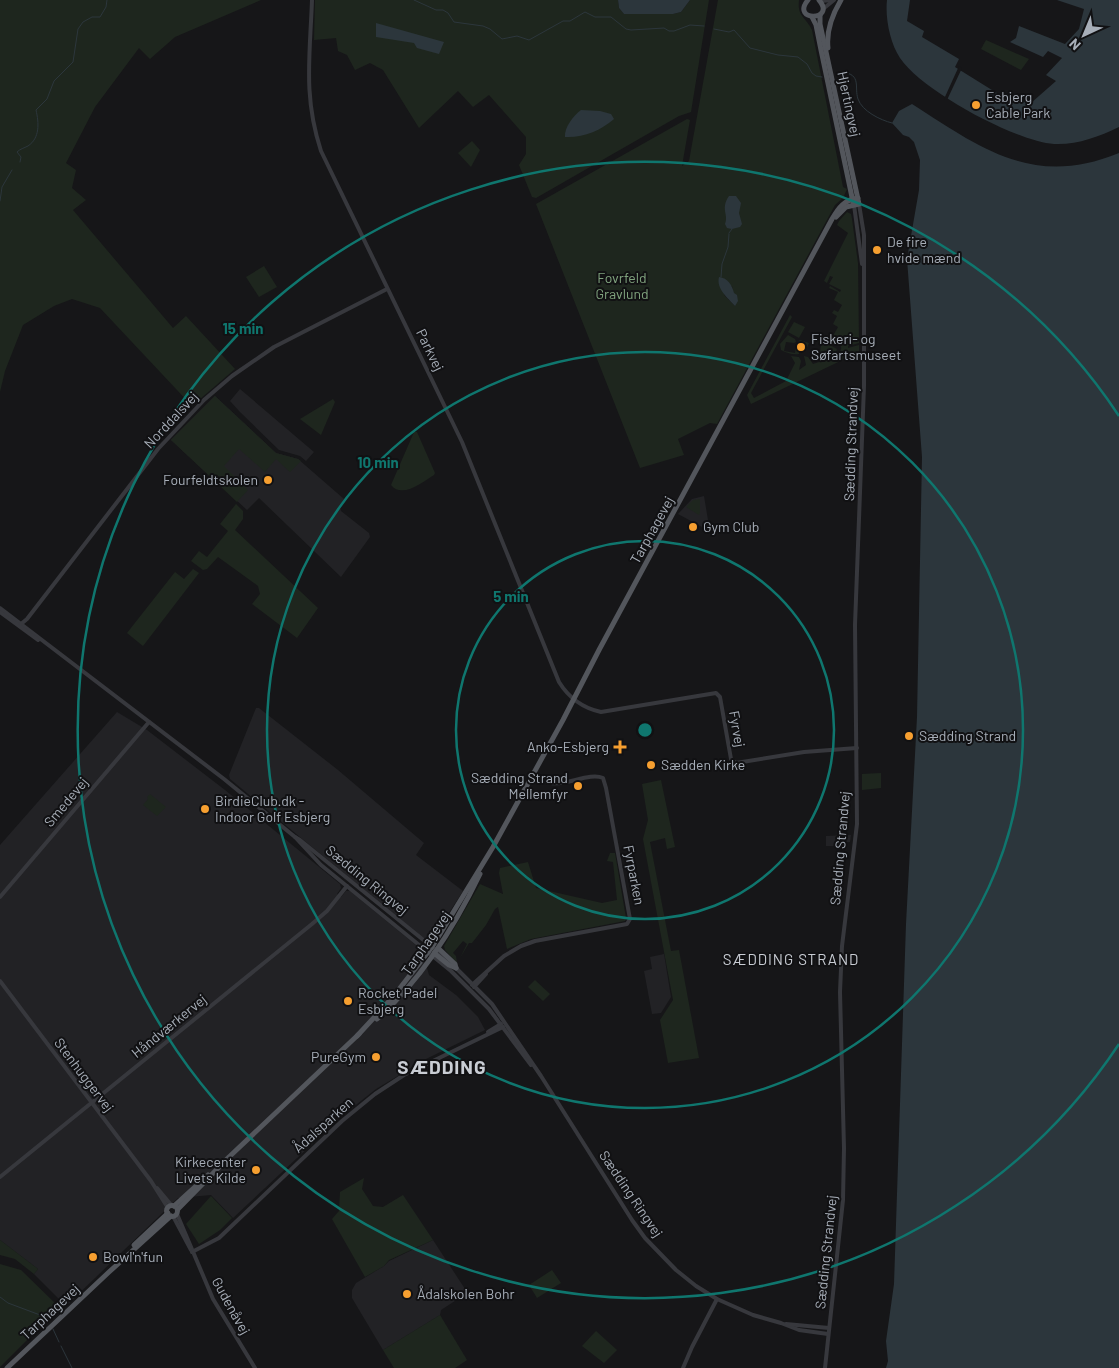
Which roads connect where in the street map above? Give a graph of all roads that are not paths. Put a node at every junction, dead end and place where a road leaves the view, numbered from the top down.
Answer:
1 (312, 0) edge
2 (807, 0) edge
3 (820, 0) edge
4 (834, 0) edge
5 (842, 0) edge
6 (822, 12) junction
7 (812, 17) junction
8 (833, 83) junction
9 (855, 198) junction
10 (857, 205) junction
11 (857, 223) junction
12 (830, 224) junction
13 (864, 235) junction
14 (858, 237) junction
15 (863, 268) junction
16 (387, 289) junction
17 (0, 610) edge
18 (25, 623) junction
19 (63, 657) junction
20 (574, 700) junction
21 (149, 722) junction
22 (857, 748) junction
23 (533, 775) junction
24 (295, 837) junction
25 (493, 847) junction
26 (347, 886) junction
27 (0, 897) edge
28 (434, 952) junction
29 (456, 968) joint
30 (0, 981) edge
31 (474, 985) junction
32 (410, 986) junction
33 (470, 989) junction
34 (504, 1024) junction
35 (357, 1036) junction
36 (92, 1104) junction
37 (0, 1177) edge
38 (172, 1211) junction
39 (192, 1252) junction
40 (717, 1299) junction
41 (781, 1323) junction
42 (829, 1328) junction
43 (828, 1334) junction
44 (7, 1368) edge
45 (255, 1368) edge
46 (683, 1368) edge
47 (825, 1368) edge

1 - 16 street, Parkvej
2 - 7 main road, Hjertingvej
3 - 4 street
3 - 6 main road, Hjertingvej
4 - 6 street
5 - 8 main road
6 - 7 main road
6 - 8 main road, Hjertingvej
7 - 9 main road, Hjertingvej
8 - 9 main road, Hjertingvej
9 - 10 main road, Sædding Strandvej
9 - 12 main road, Tarphagevej
10 - 11 street, Sædding Strandvej
10 - 12 main road, Tarphagevej
10 - 13 street, Sædding Strandvej
11 - 13 street
11 - 14 street, Sædding Strandvej
12 - 20 main road, Tarphagevej
13 - 14 street
13 - 15 street, Sædding Strandvej
14 - 15 street, Sædding Strandvej
15 - 22 street, Sædding Strandvej
16 - 18 street, Norddalsvej
16 - 20 street, Parkvej
17 - 18 street, Sædding Ringvej
17 - 19 street, Sædding Ringvej
18 - 19 street, Sædding Ringvej
19 - 21 street, Sædding Ringvej
20 - 22 street, Fyrvej
20 - 23 main road, Tarphagevej
21 - 24 street, Sædding Ringvej
21 - 27 street, Smedevej
22 - 42 street, Sædding Strandvej
23 - 25 main road, Tarphagevej
23 - 31 street, Fyrparken
24 - 26 street, Sædding Ringvej
24 - 28 street, Sædding Ringvej
25 - 28 main road, Tarphagevej
25 - 28 main road, Tarphagevej
26 - 28 street, Sædding Ringvej
26 - 36 street, Håndværkervej
28 - 29 main road
28 - 32 main road
28 - 32 main road
28 - 33 street, Sædding Ringvej
28 - 35 main road, Tarphagevej
29 - 31 street, Sædding Ringvej
30 - 36 street, Stenhuggervej
31 - 33 street, Fyrparken
31 - 34 street, Sædding Ringvej
32 - 35 main road, Tarphagevej
33 - 34 street, Sædding Ringvej
34 - 39 street, Ådalsparken
34 - 40 street, Sædding Ringvej
35 - 38 main road, Tarphagevej
36 - 37 street, Håndværkervej
36 - 38 street, Stenhuggervej
38 - 39 street, Gudenåvej
38 - 44 main road, Tarphagevej
39 - 45 street, Gudenåvej
40 - 41 street, Sædding Ringvej
40 - 46 street
41 - 42 street, Sædding Ringvej
41 - 43 street, Sædding Ringvej
42 - 43 street, Sædding Strandvej
43 - 47 street, Sædding Strandvej

